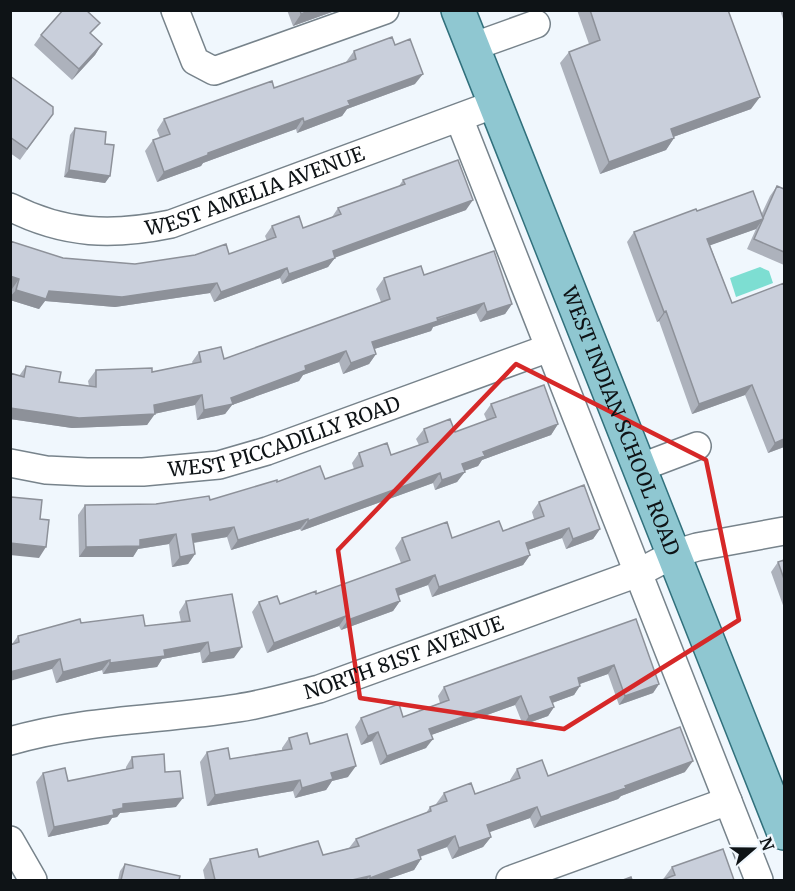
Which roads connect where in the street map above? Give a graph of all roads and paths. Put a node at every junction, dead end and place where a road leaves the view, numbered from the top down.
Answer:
1 (175, 10) edge
2 (385, 10) edge
3 (458, 10) edge
4 (536, 24) dead end
5 (472, 46) junction
6 (495, 104) junction
7 (459, 118) junction
8 (10, 207) edge
9 (549, 348) junction
10 (697, 446) dead end
11 (10, 464) edge
12 (639, 468) junction
13 (784, 531) edge
14 (674, 554) junction
15 (638, 573) junction
16 (10, 741) edge
17 (728, 801) junction
18 (784, 832) edge
19 (10, 840) edge
20 (33, 880) edge
21 (510, 880) edge
22 (759, 880) edge

1 - 2 street
3 - 5 main road, WEST INDIAN SCHOOL ROAD
4 - 5 street
5 - 6 main road, WEST INDIAN SCHOOL ROAD
6 - 7 street, WEST AMELIA AVENUE
6 - 12 main road, WEST INDIAN SCHOOL ROAD
7 - 8 street, WEST AMELIA AVENUE
7 - 9 street, WEST INDIAN SCHOOL ROAD
9 - 11 street, WEST PICCADILLY ROAD
9 - 15 street, WEST INDIAN SCHOOL ROAD
10 - 12 street
12 - 14 main road, WEST INDIAN SCHOOL ROAD
13 - 14 street, NORTH 81ST AVENUE
14 - 15 street, NORTH 81ST AVENUE
14 - 18 main road, WEST INDIAN SCHOOL ROAD
15 - 16 street, NORTH 81ST AVENUE
15 - 17 street, WEST INDIAN SCHOOL ROAD
17 - 21 street
17 - 22 street, WEST INDIAN SCHOOL ROAD
19 - 20 street

